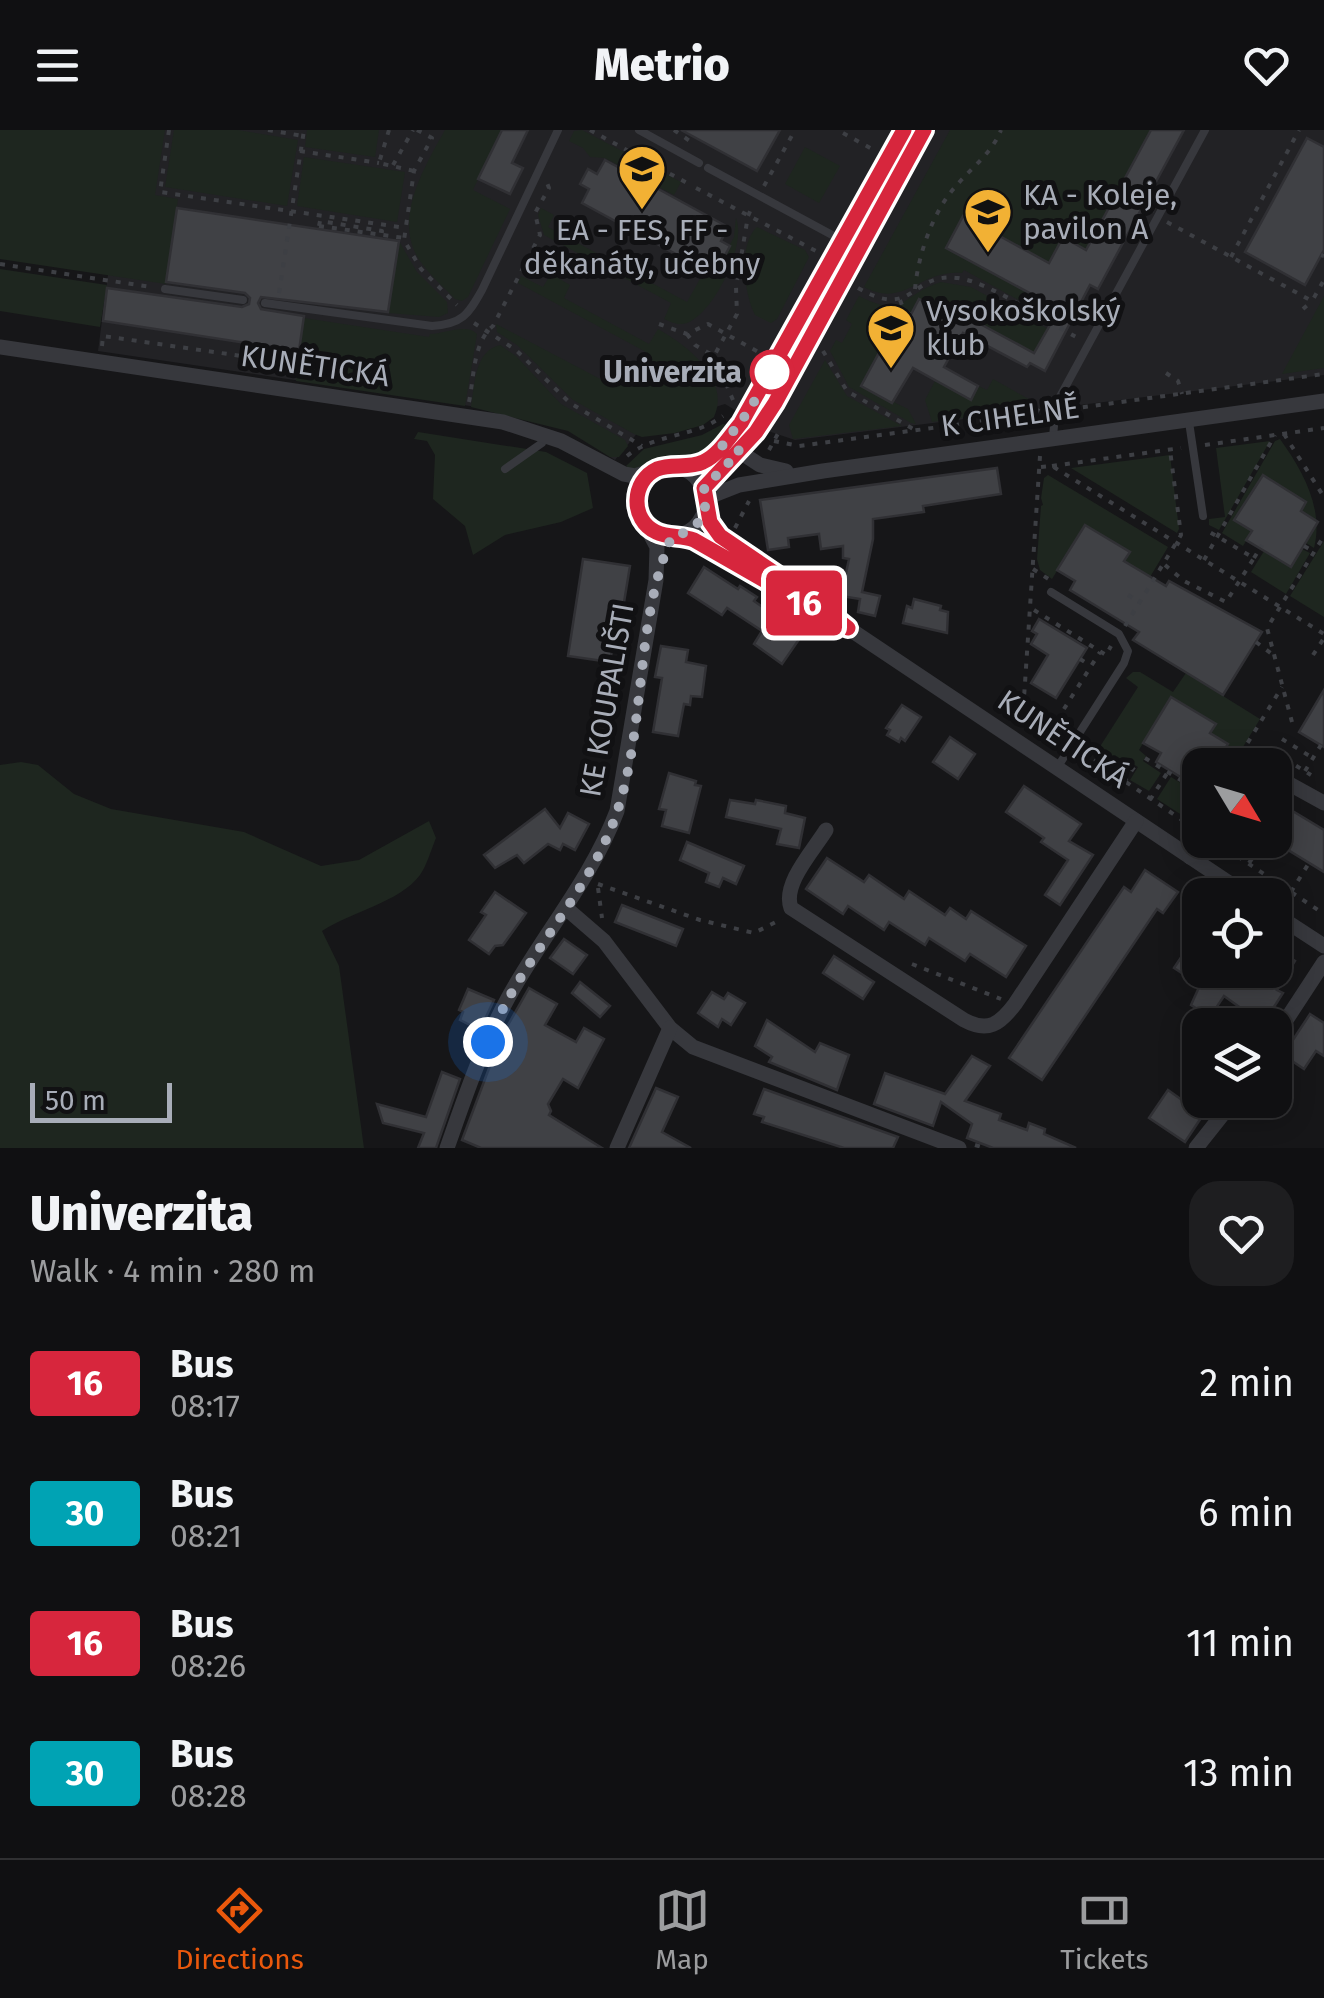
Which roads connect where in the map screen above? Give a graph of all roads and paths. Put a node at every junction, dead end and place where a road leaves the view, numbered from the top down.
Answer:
1 (169, 130) edge
2 (268, 130) edge
3 (389, 130) edge
4 (415, 130) edge
5 (558, 130) edge
6 (590, 130) edge
7 (638, 130) edge
8 (674, 130) edge
9 (795, 130) edge
10 (904, 130) edge
11 (924, 130) edge
12 (1002, 130) edge
13 (1204, 130) edge
14 (1299, 130) edge
15 (842, 131) edge
16 (303, 133) edge
17 (696, 146) dead end
18 (874, 150) dead end
19 (300, 151) junction
20 (380, 162) junction
21 (392, 166) junction
22 (414, 171) junction
23 (548, 178) dead end
24 (687, 183) dead end
25 (696, 188) dead end
26 (758, 195) junction
27 (291, 211) junction
28 (748, 216) junction
29 (1158, 217) junction
30 (406, 228) junction
31 (381, 238) dead end
32 (404, 238) junction
33 (843, 241) junction
34 (858, 249) junction
35 (819, 252) dead end
36 (1231, 257) junction
37 (0, 264) edge
38 (1324, 280) edge
39 (858, 288) dead end
40 (166, 289) joint
41 (915, 291) junction
42 (243, 300) dead end
43 (900, 300) junction
44 (1312, 301) junction
45 (265, 302) dead end
46 (277, 304) junction
47 (1303, 309) dead end
48 (466, 314) junction
49 (911, 315) dead end
50 (660, 324) dead end
51 (486, 332) junction
52 (687, 334) junction
53 (726, 334) junction
54 (250, 343) dead end
55 (1088, 344) junction
56 (0, 347) edge
57 (823, 351) dead end
58 (762, 354) dead end
59 (714, 356) junction
60 (247, 357) junction
61 (100, 362) junction
62 (297, 364) dead end
63 (1166, 373) dead end
64 (243, 383) junction
65 (471, 392) dead end
66 (1182, 394) dead end
67 (1324, 401) edge
68 (735, 404) dead end
69 (726, 414) dead end
70 (1189, 420) junction
71 (915, 430) dead end
72 (1284, 434) dead end
73 (545, 435) junction
74 (1276, 435) dead end
75 (1053, 439) junction
76 (642, 446) junction
77 (722, 446) junction
78 (1170, 450) dead end
79 (740, 451) junction
80 (1040, 454) dead end
81 (1040, 467) junction
82 (664, 468) junction
83 (505, 469) dead end
84 (612, 470) junction
85 (822, 471) junction
86 (756, 482) junction
87 (706, 496) junction
88 (1324, 497) edge
89 (1203, 516) joint
90 (643, 520) junction
91 (675, 536) junction
92 (1218, 536) junction
93 (1324, 536) edge
94 (726, 541) junction
95 (1176, 543) junction
96 (1262, 545) dead end
97 (1304, 546) dead end
98 (1314, 552) junction
99 (1254, 558) junction
100 (1204, 560) junction
101 (1164, 564) junction
102 (656, 580) junction
103 (1239, 582) junction
104 (1050, 592) dead end
105 (1128, 595) dead end
106 (1140, 602) junction
107 (1280, 607) junction
108 (1034, 610) dead end
109 (848, 628) junction
110 (1119, 634) junction
111 (1324, 636) edge
112 (1256, 642) dead end
113 (1100, 652) junction
114 (1273, 654) junction
115 (1312, 656) dead end
116 (1080, 659) dead end
117 (1092, 666) junction
118 (1282, 688) junction
119 (1292, 722) dead end
120 (1050, 731) junction
121 (1282, 740) dead end
122 (1072, 745) junction
123 (1321, 745) dead end
124 (1245, 748) edge
125 (1144, 758) dead end
126 (1313, 758) junction
127 (1128, 763) dead end
128 (1292, 763) edge
129 (1057, 768) junction
130 (1169, 769) junction
131 (1182, 779) edge
132 (1124, 782) junction
133 (1292, 785) edge
134 (1150, 800) junction
135 (1324, 803) edge
136 (1136, 821) junction
137 (1182, 822) edge
138 (826, 830) dead end
139 (1182, 852) edge
140 (1192, 858) edge
141 (1241, 858) edge
142 (1252, 858) edge
143 (1249, 863) junction
144 (1309, 863) dead end
145 (1222, 878) edge
146 (1271, 878) edge
147 (1292, 890) edge
148 (1292, 893) edge
149 (566, 909) junction
150 (795, 913) junction
151 (1324, 914) edge
152 (1292, 925) edge
153 (605, 928) dead end
154 (1324, 946) edge
155 (1324, 962) edge
156 (910, 964) dead end
157 (1016, 1004) junction
158 (1292, 1011) edge
159 (670, 1028) junction
160 (1220, 1118) edge
161 (447, 1148) edge
162 (616, 1148) edge
163 (959, 1148) edge
164 (1196, 1148) edge

1 - 27 path
2 - 16 path
3 - 20 path
4 - 21 path
4 - 22 path
5 - 48 lane
6 - 24 path
7 - 26 lane
8 - 17 path
9 - 26 path
10 - 33 street
11 - 34 street
12 - 41 path
13 - 29 lane
14 - 36 path
15 - 18 path
16 - 19 path
19 - 20 path
19 - 27 path
20 - 21 path
21 - 22 path
22 - 30 path
23 - 51 path
25 - 28 path
26 - 28 path
26 - 33 lane
27 - 30 path
27 - 46 path
28 - 35 path
28 - 53 path
29 - 36 path
29 - 55 lane
30 - 32 path
31 - 32 path
32 - 48 path
33 - 34 lane
33 - 77 street
34 - 79 street
36 - 44 path
37 - 40 path
38 - 44 path
39 - 43 path
40 - 42 lane
41 - 43 path
41 - 55 path
43 - 49 path
44 - 47 path
45 - 46 lane
46 - 48 lane
48 - 51 path
50 - 52 path
51 - 65 path
51 - 76 path
52 - 53 path
52 - 59 path
53 - 58 path
53 - 59 path
54 - 60 path
55 - 75 lane
56 - 61 street, KUNĚTICKÁ
57 - 71 path
59 - 68 path
60 - 61 path
60 - 62 path
60 - 64 path
61 - 64 street, KUNĚTICKÁ
63 - 66 path
64 - 73 street, KUNĚTICKÁ
67 - 70 street, K CIHELNĚ
69 - 76 path
70 - 75 street, K CIHELNĚ
70 - 89 lane
72 - 88 path
73 - 83 lane
73 - 84 street, KUNĚTICKÁ
74 - 92 path
75 - 85 street, K CIHELNĚ
76 - 84 path
77 - 79 street
77 - 82 street, KUNĚTICKÁ
78 - 95 path
79 - 85 street
79 - 87 street
80 - 81 path
81 - 95 path
81 - 120 path
82 - 84 street, KUNĚTICKÁ
82 - 87 street
82 - 90 street
84 - 90 street, KUNĚTICKÁ
85 - 86 street, K CIHELNĚ
86 - 87 street, K CIHELNĚ
86 - 94 path
87 - 91 street
87 - 94 street
89 - 92 path
90 - 91 street
90 - 102 street, KE KOUPALIŠTI
91 - 102 street, KE KOUPALIŠTI
91 - 109 street, KUNĚTICKÁ
92 - 99 path
92 - 100 path
93 - 98 path
94 - 109 street, KUNĚTICKÁ
95 - 100 path
95 - 101 path
96 - 99 path
97 - 98 path
98 - 107 path
99 - 103 path
100 - 103 path
101 - 103 path
101 - 106 path
102 - 149 street, KE KOUPALIŠTI
103 - 107 path
104 - 110 lane
105 - 106 path
106 - 110 path
107 - 111 path
107 - 114 path
108 - 113 path
109 - 129 street, KUNĚTICKÁ
110 - 113 path
110 - 122 lane
111 - 115 path
112 - 114 path
113 - 117 path
114 - 118 path
116 - 117 path
117 - 120 path
118 - 119 path
118 - 124 path
120 - 122 path
121 - 126 path
122 - 129 lane
122 - 132 path
123 - 126 path
125 - 130 path
126 - 128 path
127 - 132 path
129 - 136 street, KUNĚTICKÁ
130 - 131 path
130 - 134 path
132 - 134 path
133 - 135 street
134 - 137 path
136 - 139 street, KUNĚTICKÁ
136 - 157 street
138 - 150 street
140 - 145 street, KUNĚTICKÁ
141 - 143 path
142 - 143 path
143 - 146 path
144 - 147 path
148 - 151 path
149 - 159 street
149 - 161 street, KE KOUPALIŠTI
150 - 153 path
150 - 157 street
152 - 154 street
155 - 158 street
156 - 157 path
159 - 162 street
159 - 163 street
160 - 164 street

